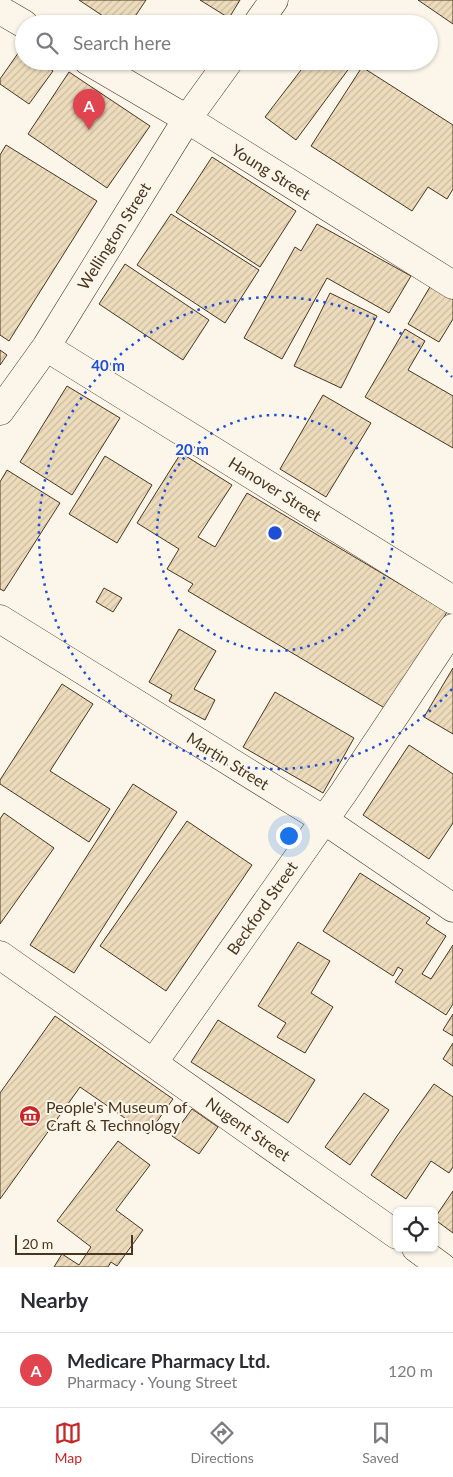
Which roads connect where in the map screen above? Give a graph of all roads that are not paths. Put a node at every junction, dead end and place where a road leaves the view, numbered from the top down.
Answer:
1 (274, 0) edge
2 (0, 10) edge
3 (263, 15) edge
4 (15, 19) edge
5 (103, 70) edge
6 (222, 70) edge
7 (186, 119) junction
8 (453, 286) edge
9 (46, 347) junction
10 (0, 411) edge
11 (453, 600) edge
12 (0, 619) edge
13 (453, 628) edge
14 (324, 820) junction
15 (453, 908) edge
16 (0, 955) edge
17 (154, 1062) junction
18 (393, 1231) edge
19 (421, 1252) edge
20 (442, 1267) edge

1 - 3 street
2 - 4 street
5 - 7 street, Young Street
6 - 7 street, Wellington Street
7 - 8 street, Young Street
7 - 9 street, Wellington Street
9 - 10 street, Wellington Street
9 - 11 street, Hanover Street
12 - 14 street, Martin Street
13 - 14 street, Beckford Street
14 - 15 street, Martin Street
14 - 17 street, Beckford Street
16 - 17 street, Nugent Street
17 - 18 street, Nugent Street
19 - 20 street

